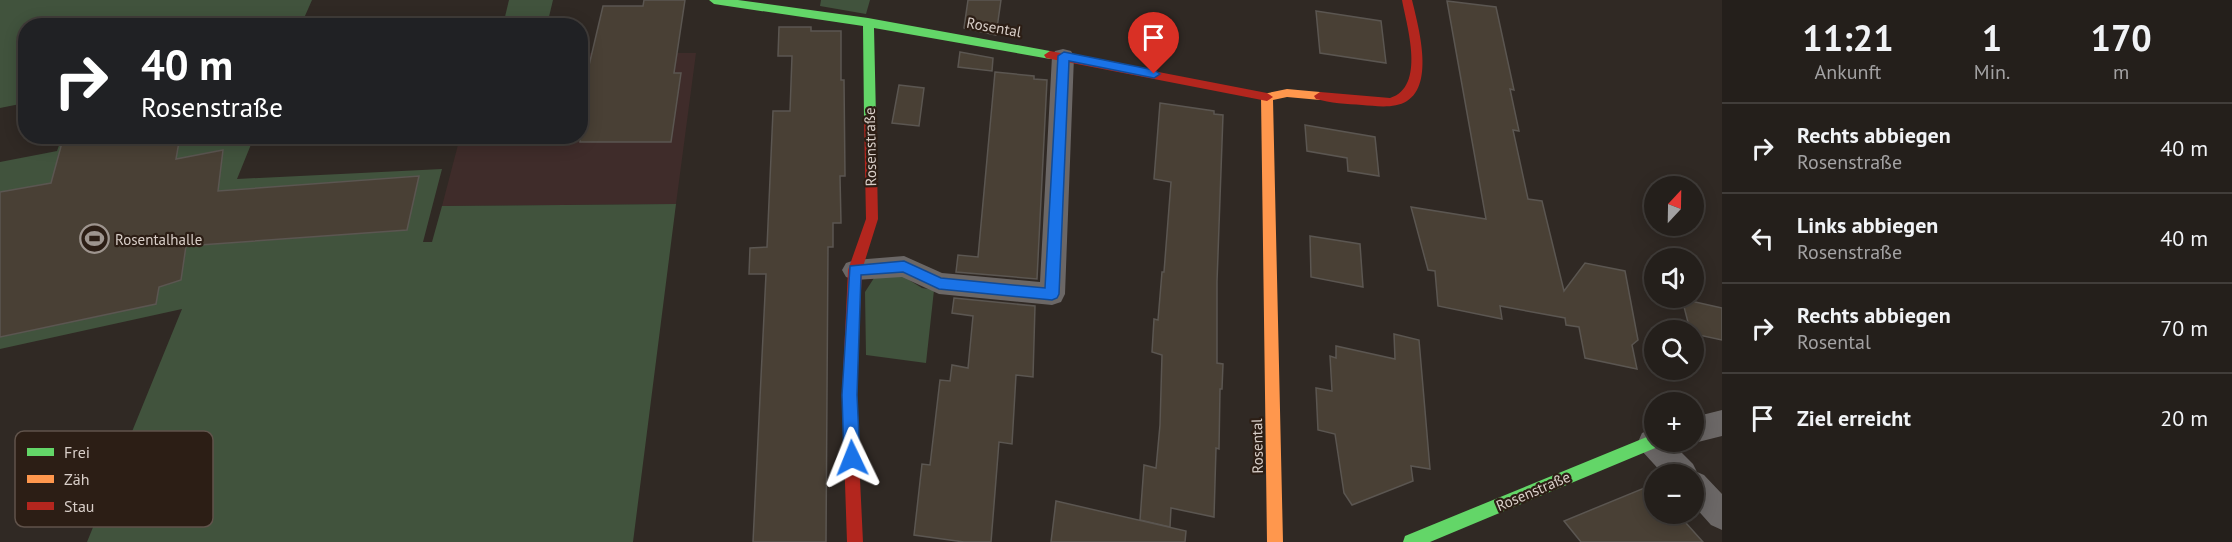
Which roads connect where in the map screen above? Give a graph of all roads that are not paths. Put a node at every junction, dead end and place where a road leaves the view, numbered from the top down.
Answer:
1 (714, 0) edge
2 (1407, 0) edge
3 (868, 22) junction
4 (1064, 56) junction
5 (1267, 97) junction
6 (855, 270) junction
7 (1722, 423) edge
8 (1704, 428) edge
9 (1644, 445) edge
10 (1664, 452) edge
11 (1674, 464) edge
12 (1704, 495) edge
13 (1722, 514) edge
14 (855, 542) edge
15 (1275, 542) edge
16 (1411, 542) edge

1 - 3 street, Rosental
2 - 5 street, Rosental
3 - 4 street, Rosental
3 - 6 street, Rosenstraße
4 - 5 street, Rosental
4 - 6 street
5 - 15 street, Rosental
6 - 14 street, Rosenstraße
7 - 8 street
9 - 16 street, Rosenstraße
10 - 11 street
12 - 13 street

